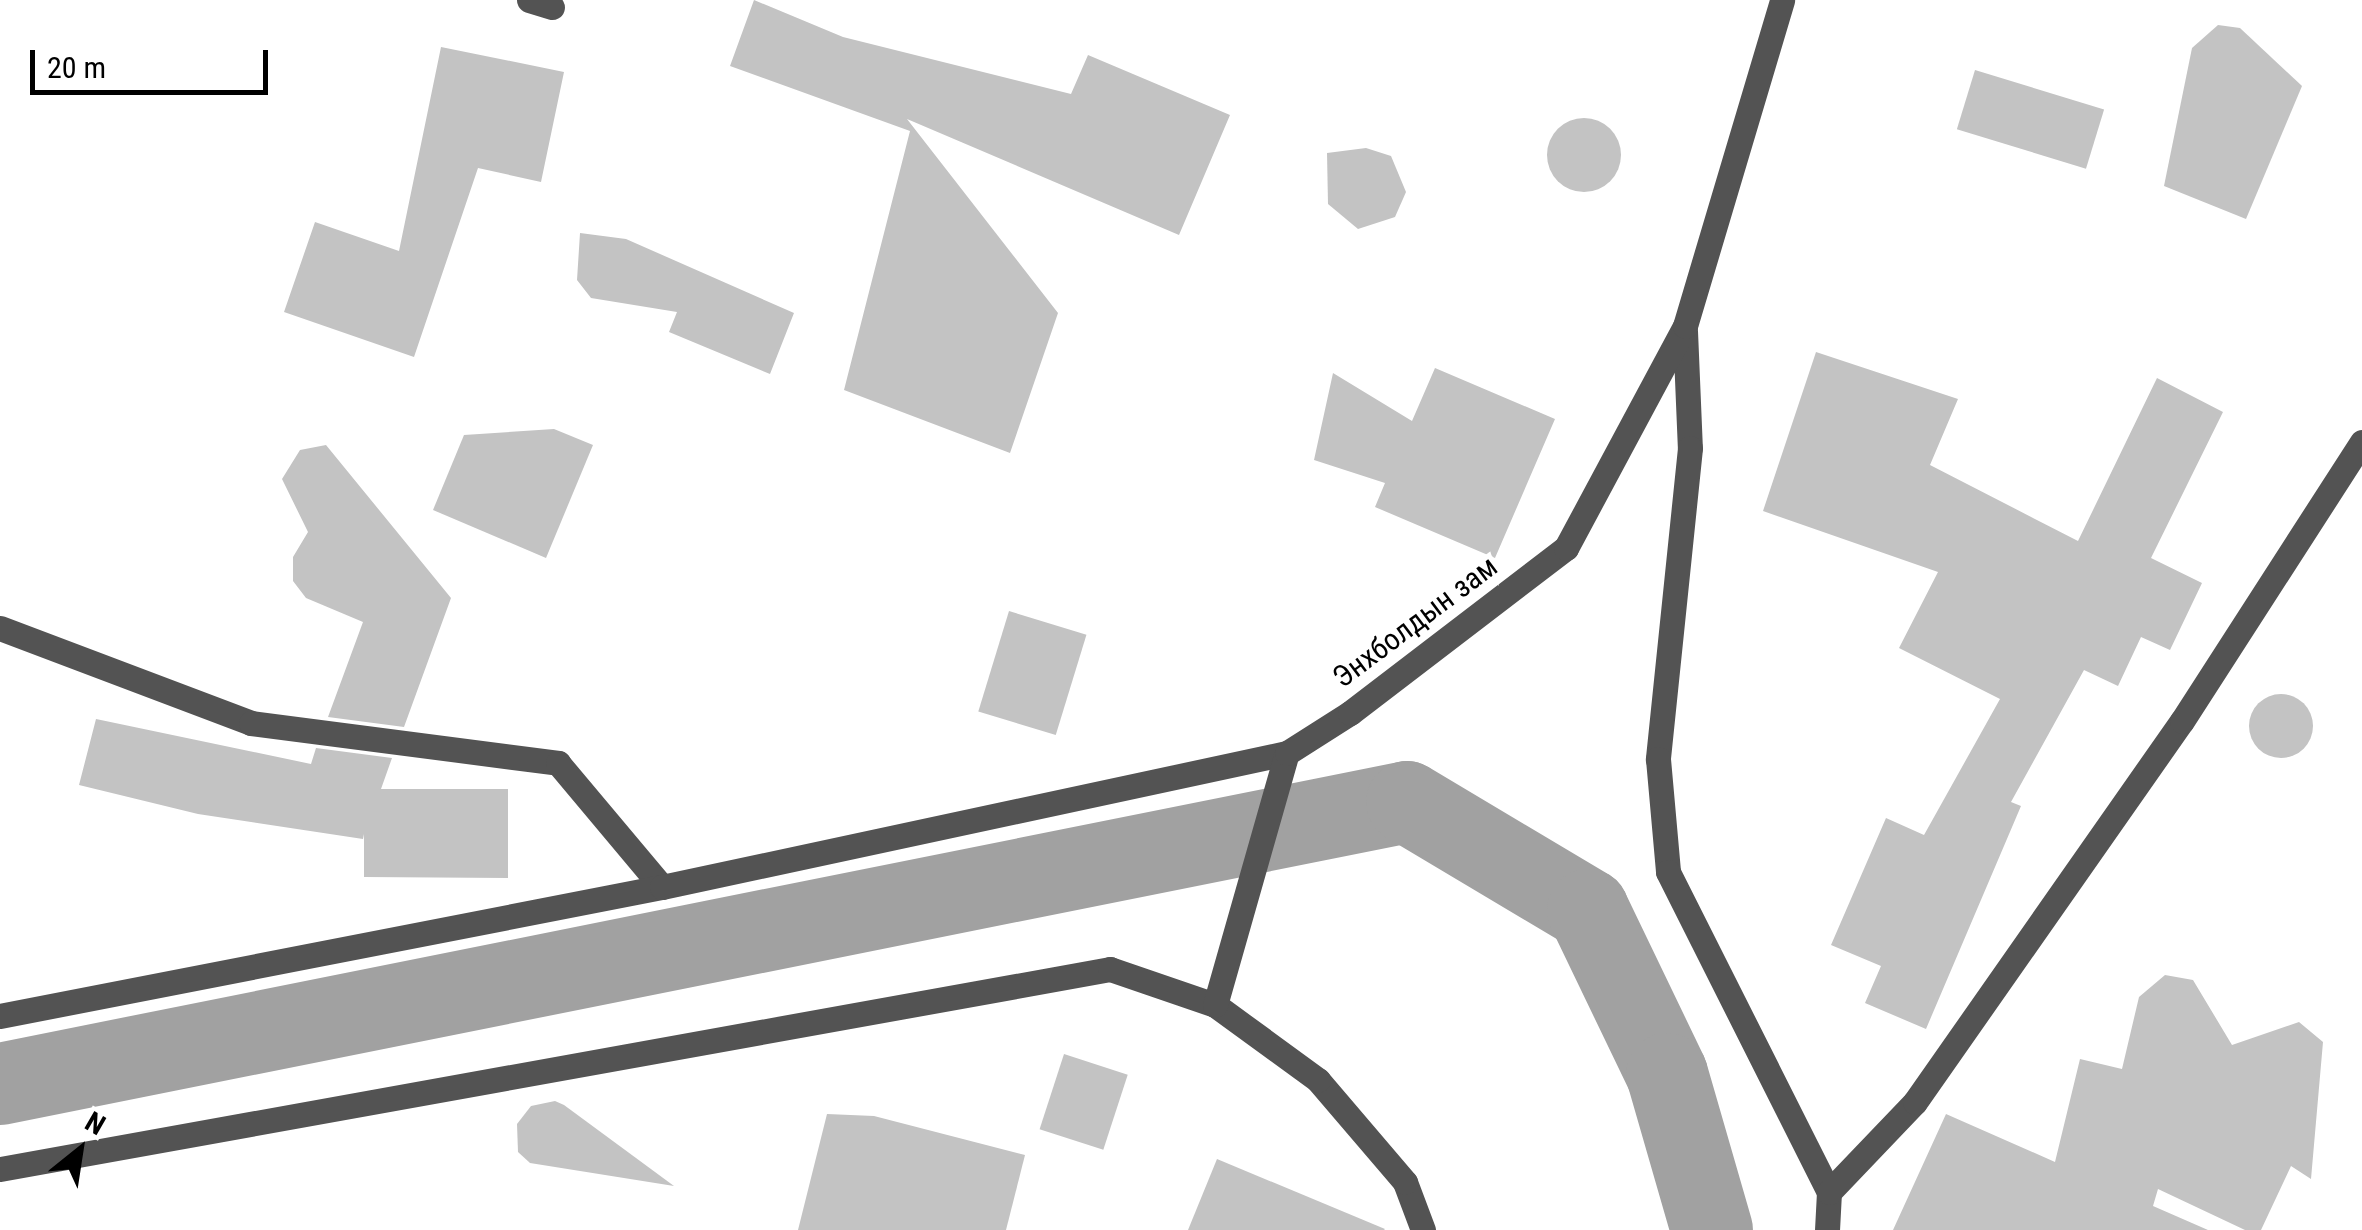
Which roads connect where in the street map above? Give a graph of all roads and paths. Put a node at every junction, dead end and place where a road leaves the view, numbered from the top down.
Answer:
1 (1782, 0) edge
2 (1685, 326) junction
3 (2362, 442) edge
4 (0, 628) edge
5 (1287, 753) junction
6 (662, 887) junction
7 (1215, 1006) junction
8 (0, 1016) edge
9 (0, 1169) edge
10 (1829, 1192) junction
11 (1423, 1230) edge
12 (1826, 1230) edge

1 - 2 street, Энхболдын зам
2 - 5 street, Энхболдын зам
2 - 10 street
3 - 10 street
4 - 6 street
5 - 6 street
5 - 7 street
6 - 8 street
7 - 9 street
7 - 11 street
10 - 12 street

